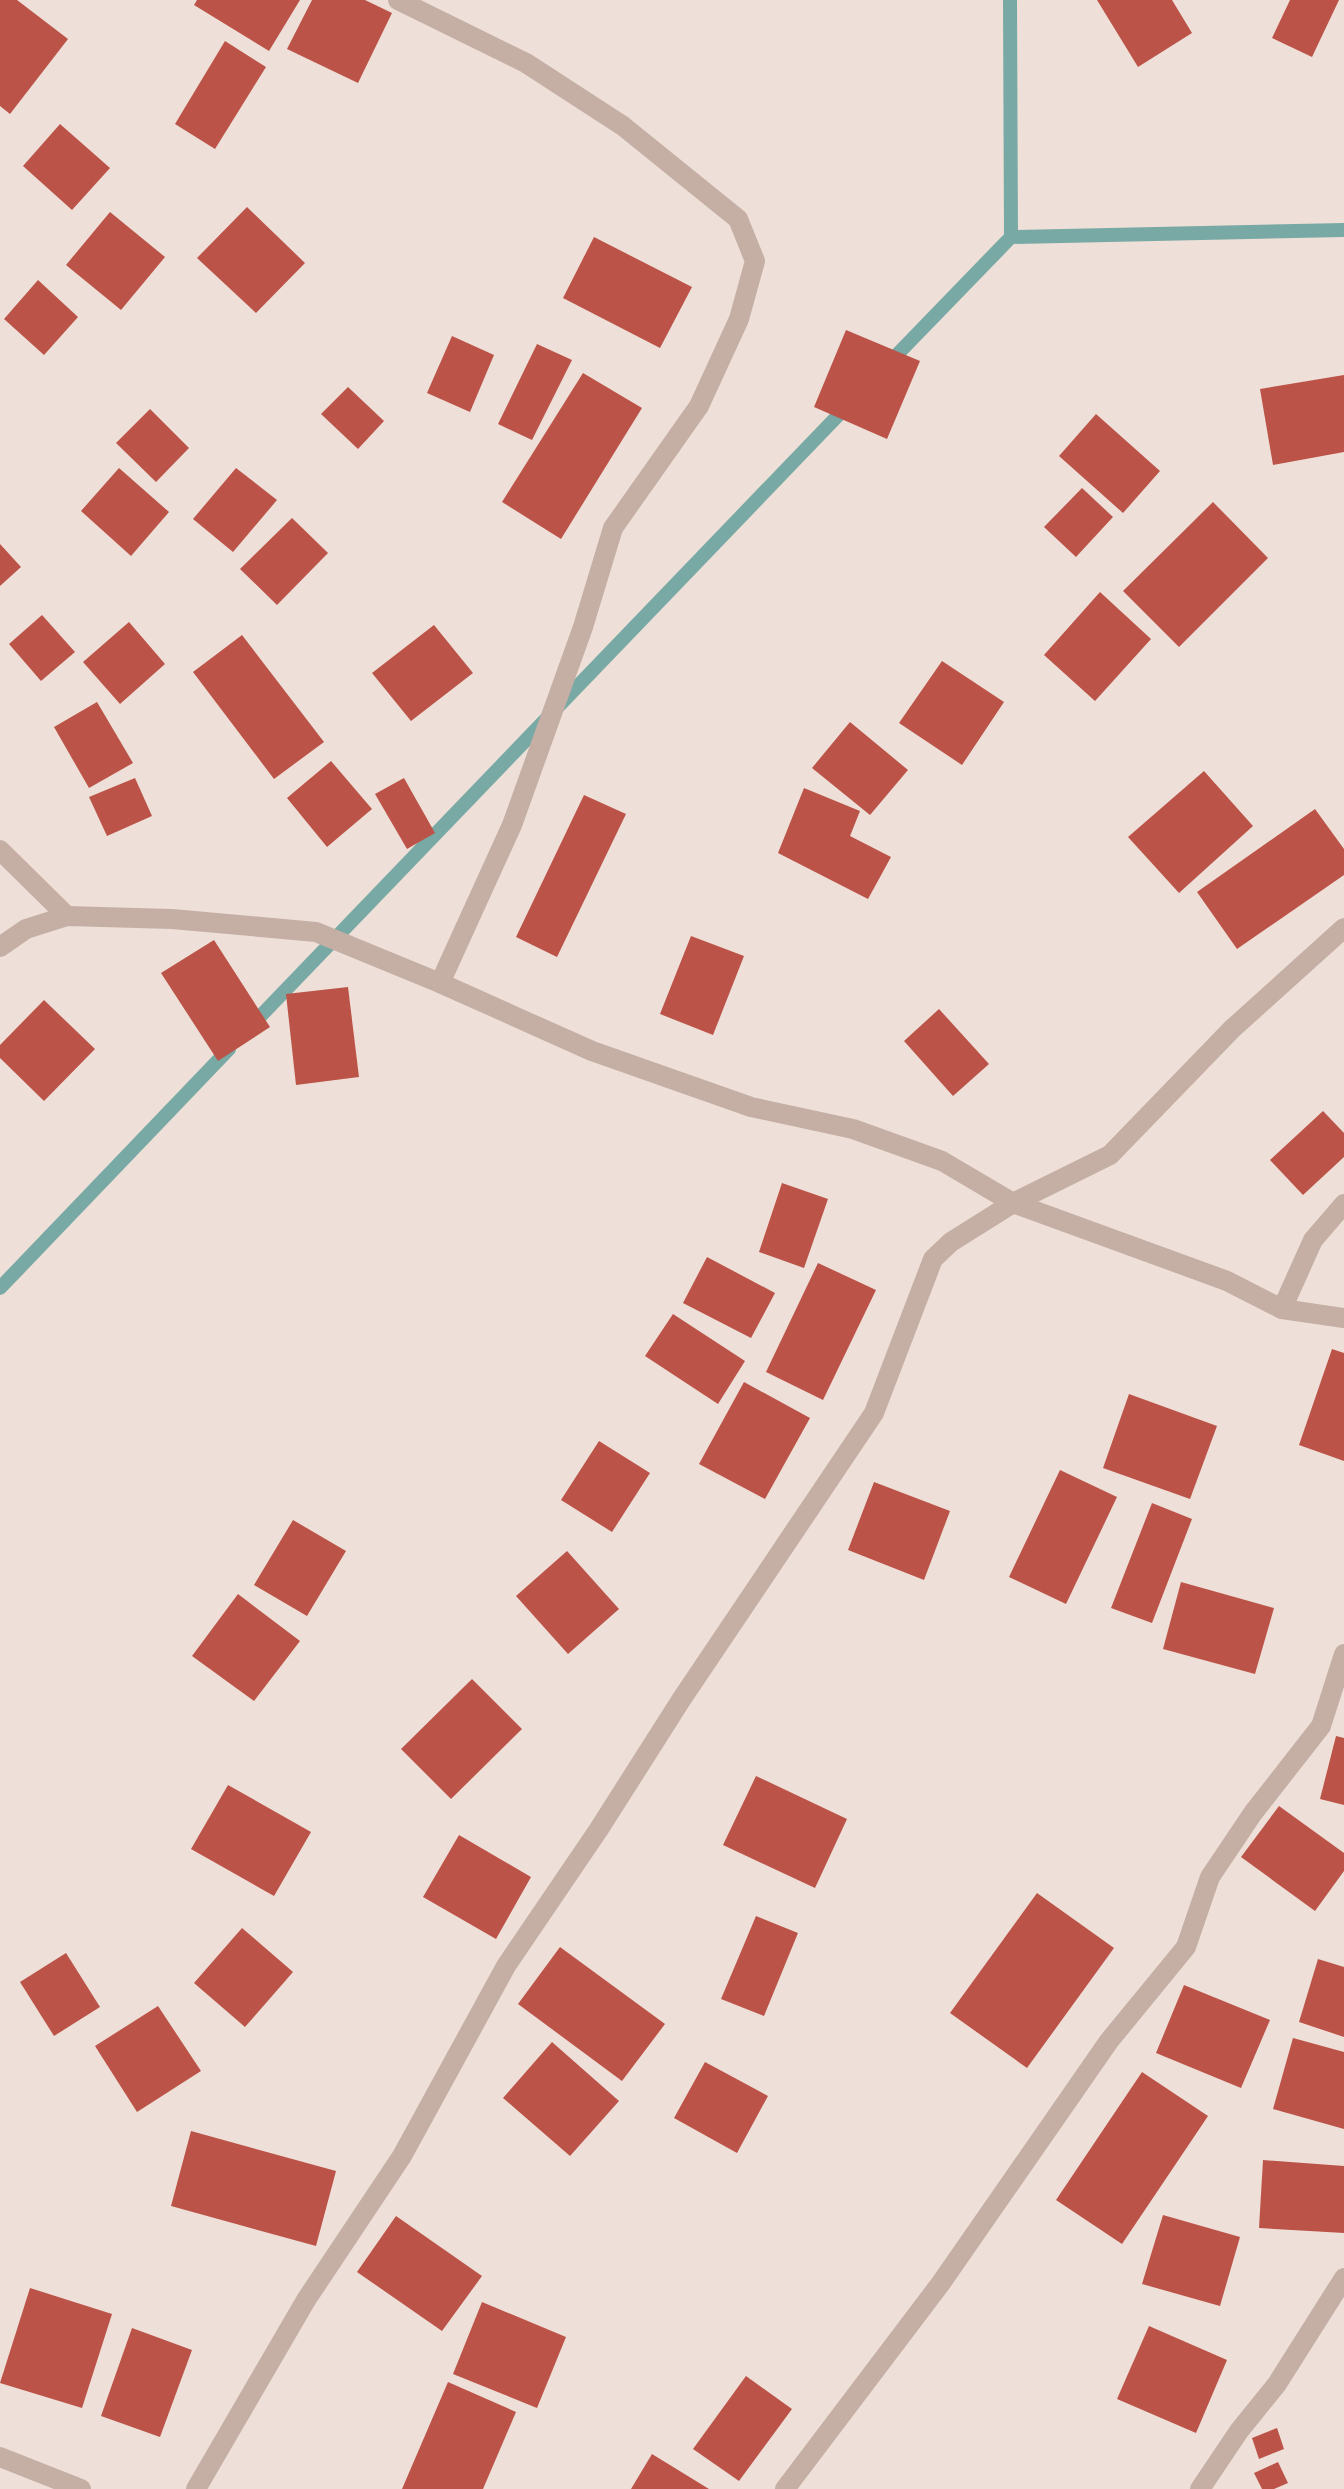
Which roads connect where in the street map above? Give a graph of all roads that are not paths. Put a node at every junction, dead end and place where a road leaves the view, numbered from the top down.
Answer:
1 (398, 0) edge
2 (0, 850) edge
3 (67, 916) junction
4 (1344, 928) edge
5 (0, 947) edge
6 (440, 983) junction
7 (1013, 1203) junction
8 (1344, 1204) edge
9 (1282, 1309) junction
10 (1344, 1318) edge
11 (1344, 1654) edge
12 (1344, 2278) edge
13 (0, 2457) edge
14 (81, 2489) edge
15 (196, 2489) edge
16 (785, 2489) edge
17 (1200, 2489) edge

1 - 6 street
2 - 3 street
3 - 5 street
3 - 6 street
4 - 7 street
6 - 7 street
7 - 9 street
7 - 15 street
8 - 9 street
9 - 10 street
11 - 16 street
12 - 17 street
13 - 14 street

